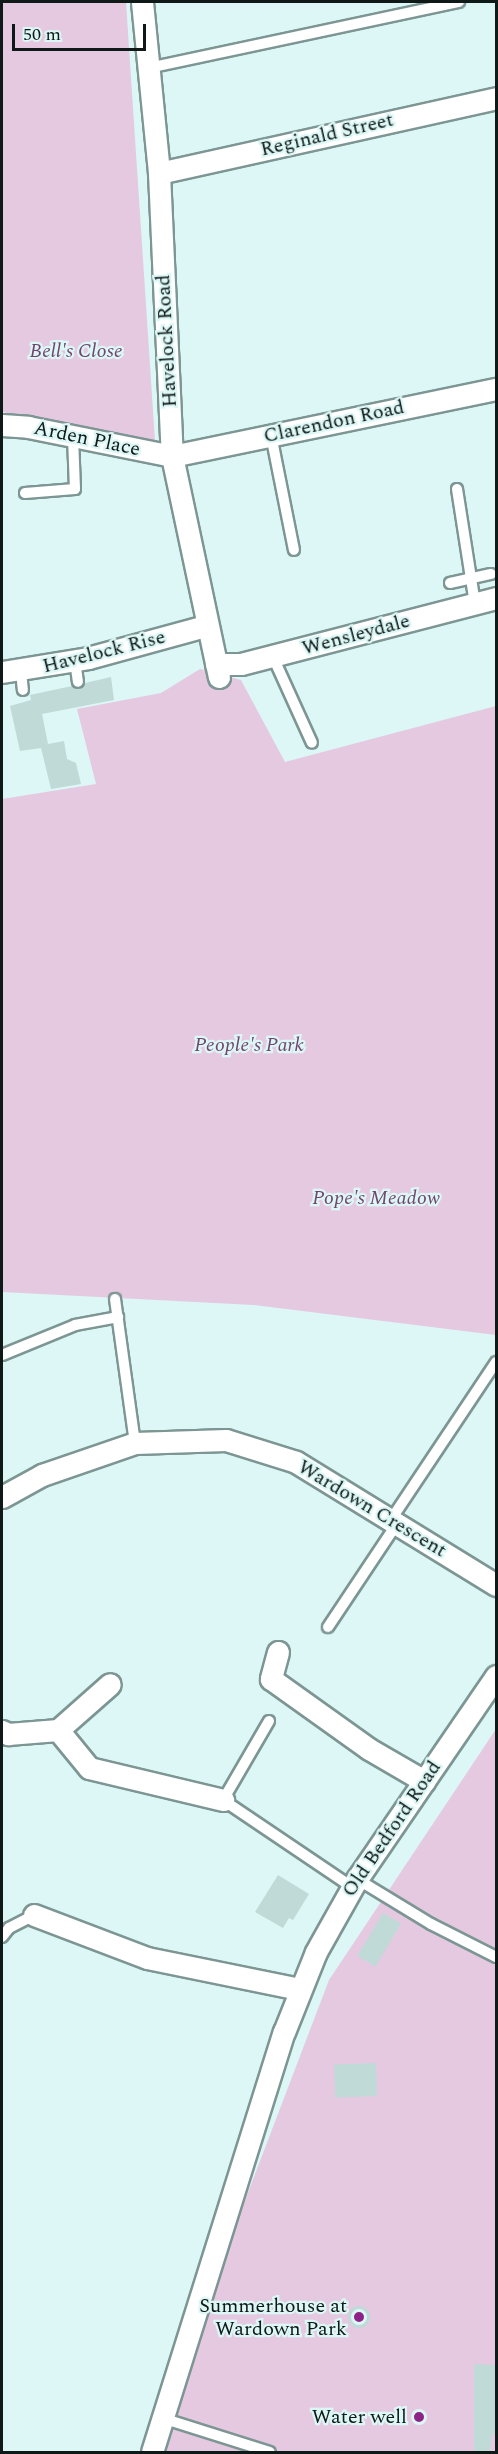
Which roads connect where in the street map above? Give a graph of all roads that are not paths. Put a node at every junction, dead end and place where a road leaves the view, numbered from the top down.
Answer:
1 (142, 2) edge
2 (459, 2) edge
3 (148, 68) junction
4 (496, 98) edge
5 (159, 173) junction
6 (496, 389) edge
7 (2, 425) edge
8 (271, 435) junction
9 (73, 437) junction
10 (172, 456) junction
11 (457, 489) dead end
12 (25, 493) dead end
13 (294, 550) dead end
14 (491, 574) dead end
15 (471, 579) junction
16 (450, 583) dead end
17 (496, 598) edge
18 (475, 604) junction
19 (205, 626) junction
20 (273, 657) junction
21 (75, 661) junction
22 (217, 670) joint
23 (15, 678) edge
24 (78, 682) dead end
25 (312, 743) dead end
26 (115, 1299) dead end
27 (118, 1317) junction
28 (2, 1355) edge
29 (496, 1362) edge
30 (135, 1443) junction
31 (2, 1497) edge
32 (393, 1523) junction
33 (496, 1585) edge
34 (328, 1627) dead end
35 (278, 1653) dead end
36 (496, 1676) edge
37 (110, 1684) dead end
38 (269, 1721) dead end
39 (58, 1730) junction
40 (2, 1731) edge
41 (424, 1780) junction
42 (223, 1800) junction
43 (355, 1883) junction
44 (34, 1915) joint
45 (2, 1937) edge
46 (496, 1957) edge
47 (300, 1989) junction
48 (162, 2418) junction
49 (152, 2452) edge
50 (270, 2452) edge

1 - 3 street, Havelock Road
2 - 3 lane
3 - 5 street, Havelock Road
4 - 5 street, Reginald Street
5 - 10 street, Havelock Road
6 - 8 street, Clarendon Road
7 - 9 street, Arden Place
8 - 10 street, Clarendon Road
8 - 13 lane
9 - 10 street, Arden Place
9 - 12 lane
10 - 19 street, Havelock Road
11 - 15 lane
14 - 15 lane
15 - 16 lane
15 - 18 lane
17 - 18 street, Wensleydale
18 - 20 street, Wensleydale
19 - 21 street, Havelock Rise
19 - 22 street, Havelock Road
20 - 22 street, Wensleydale
20 - 25 lane
21 - 23 street, Havelock Rise
21 - 24 lane
26 - 27 lane
27 - 28 lane
27 - 30 lane
29 - 32 lane
30 - 31 street, Wardown Crescent
30 - 32 street, Wardown Crescent
32 - 33 street, Wardown Crescent
32 - 34 lane
35 - 41 street
36 - 41 street, Old Bedford Road
37 - 39 street
38 - 42 lane
39 - 40 street
39 - 42 street
41 - 43 street, Old Bedford Road
42 - 43 lane
43 - 46 lane
43 - 47 street, Old Bedford Road
44 - 45 lane
44 - 47 street
47 - 48 street, Old Bedford Road
48 - 49 street
48 - 50 lane

